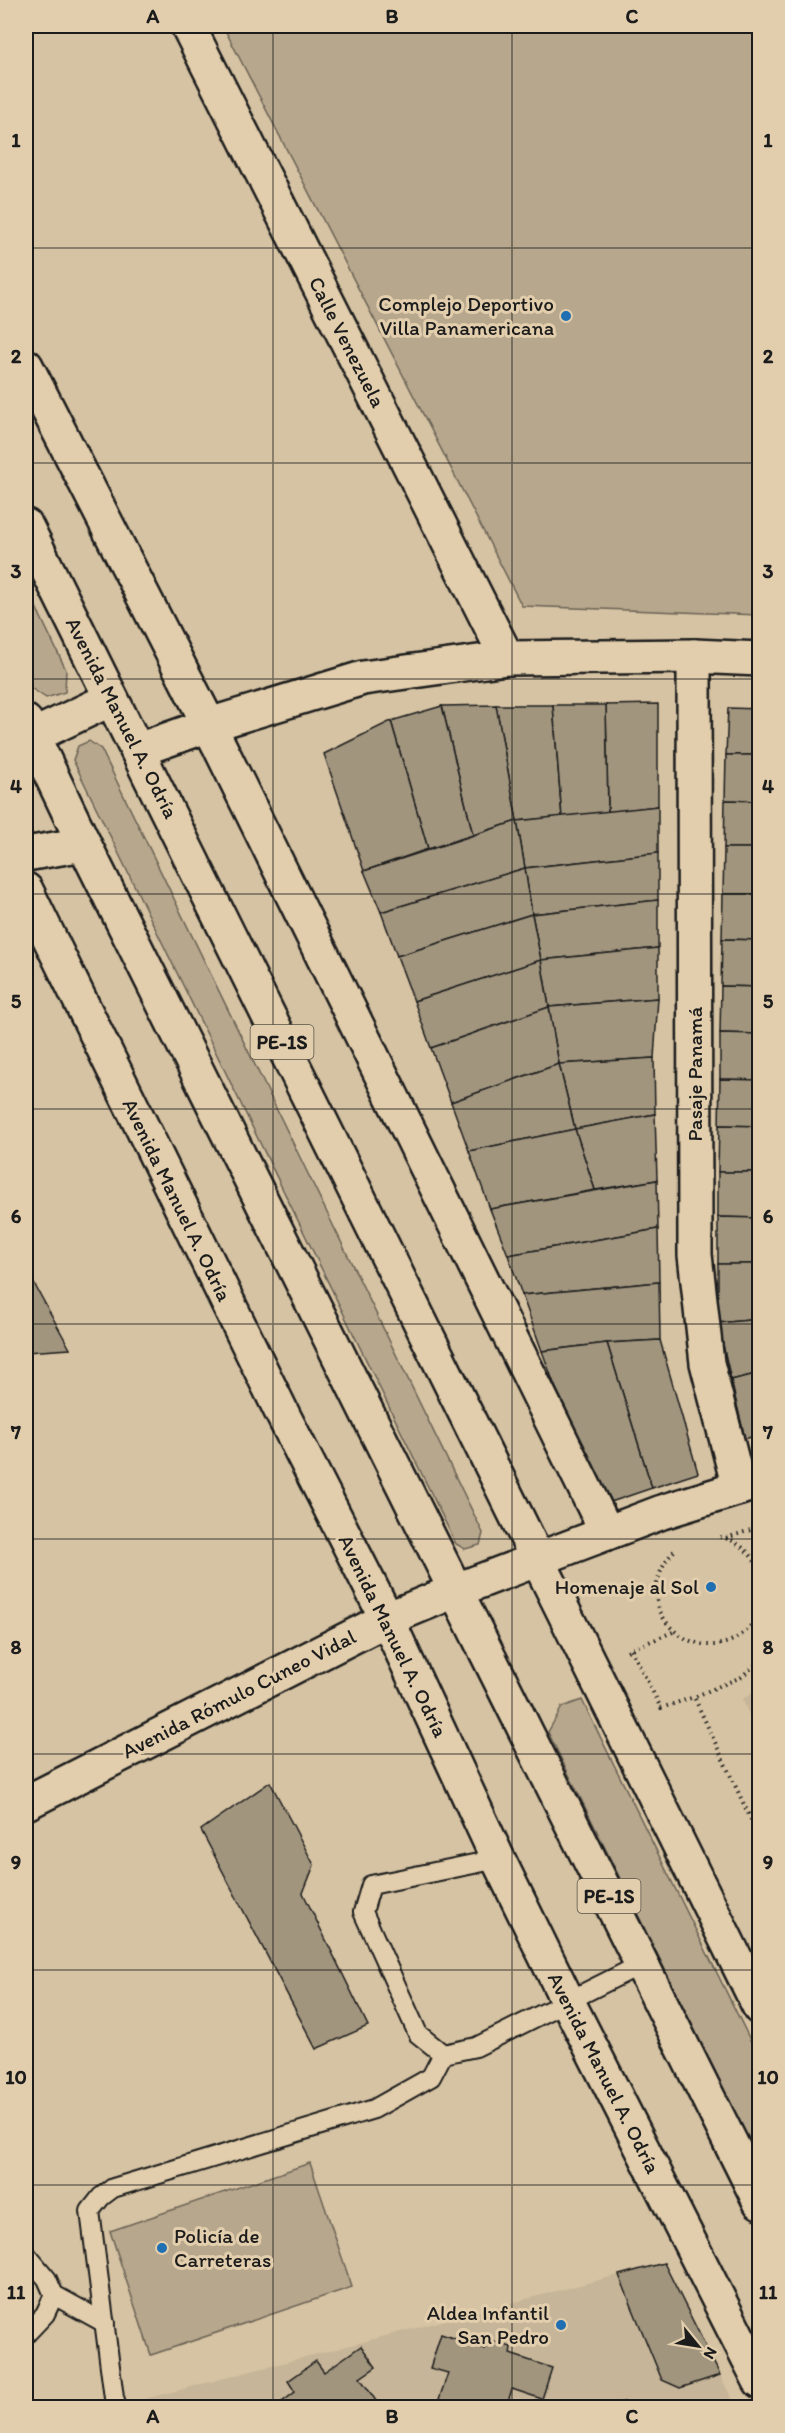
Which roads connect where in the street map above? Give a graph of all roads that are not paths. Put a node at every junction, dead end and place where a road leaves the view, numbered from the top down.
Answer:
1 (188, 26) edge
2 (26, 366) edge
3 (26, 526) edge
4 (694, 656) junction
5 (507, 658) junction
6 (759, 659) edge
7 (111, 699) junction
8 (209, 725) junction
9 (29, 729) edge
10 (138, 750) junction
11 (84, 844) junction
12 (26, 854) edge
13 (26, 890) edge
14 (749, 1485) edge
15 (607, 1533) junction
16 (537, 1560) junction
17 (457, 1590) junction
18 (387, 1619) junction
19 (26, 1803) edge
20 (498, 1859) junction
21 (642, 1964) junction
22 (568, 2002) junction
23 (759, 2008) edge
24 (443, 2054) junction
25 (759, 2202) edge
26 (26, 2254) edge
27 (54, 2295) junction
28 (105, 2324) junction
29 (26, 2334) edge
30 (759, 2381) edge
31 (117, 2408) edge

1 - 5 main road, Calle Venezuela
2 - 8 main road
3 - 7 main road, Avenida Manuel A. Odría / PE-1S
4 - 5 main road
4 - 6 main road
4 - 14 main road, Pasaje Panamá
5 - 8 main road
7 - 9 main road
7 - 10 main road, Avenida Manuel A. Odría / PE-1S
8 - 10 main road
8 - 15 main road
9 - 11 main road, PE-1S
10 - 16 main road, Avenida Manuel A. Odría / PE-1S
11 - 12 main road
11 - 17 main road, PE-1S
13 - 18 main road, Avenida Manuel A. Odría
14 - 15 main road, Avenida Rómulo Cuneo Vidal
15 - 16 main road, Avenida Rómulo Cuneo Vidal
16 - 17 main road, Avenida Rómulo Cuneo Vidal
16 - 23 main road, Avenida Manuel A. Odría / PE-1S
17 - 18 main road, Avenida Rómulo Cuneo Vidal
17 - 21 main road, PE-1S
18 - 19 main road, Avenida Rómulo Cuneo Vidal
18 - 20 main road, Avenida Manuel A. Odría
20 - 22 main road, Avenida Manuel A. Odría
20 - 24 lane
21 - 22 lane
21 - 25 main road, PE-1S
22 - 24 lane
22 - 30 main road, Avenida Manuel A. Odría
24 - 28 lane
26 - 27 lane
27 - 28 lane
27 - 29 lane
28 - 31 lane

